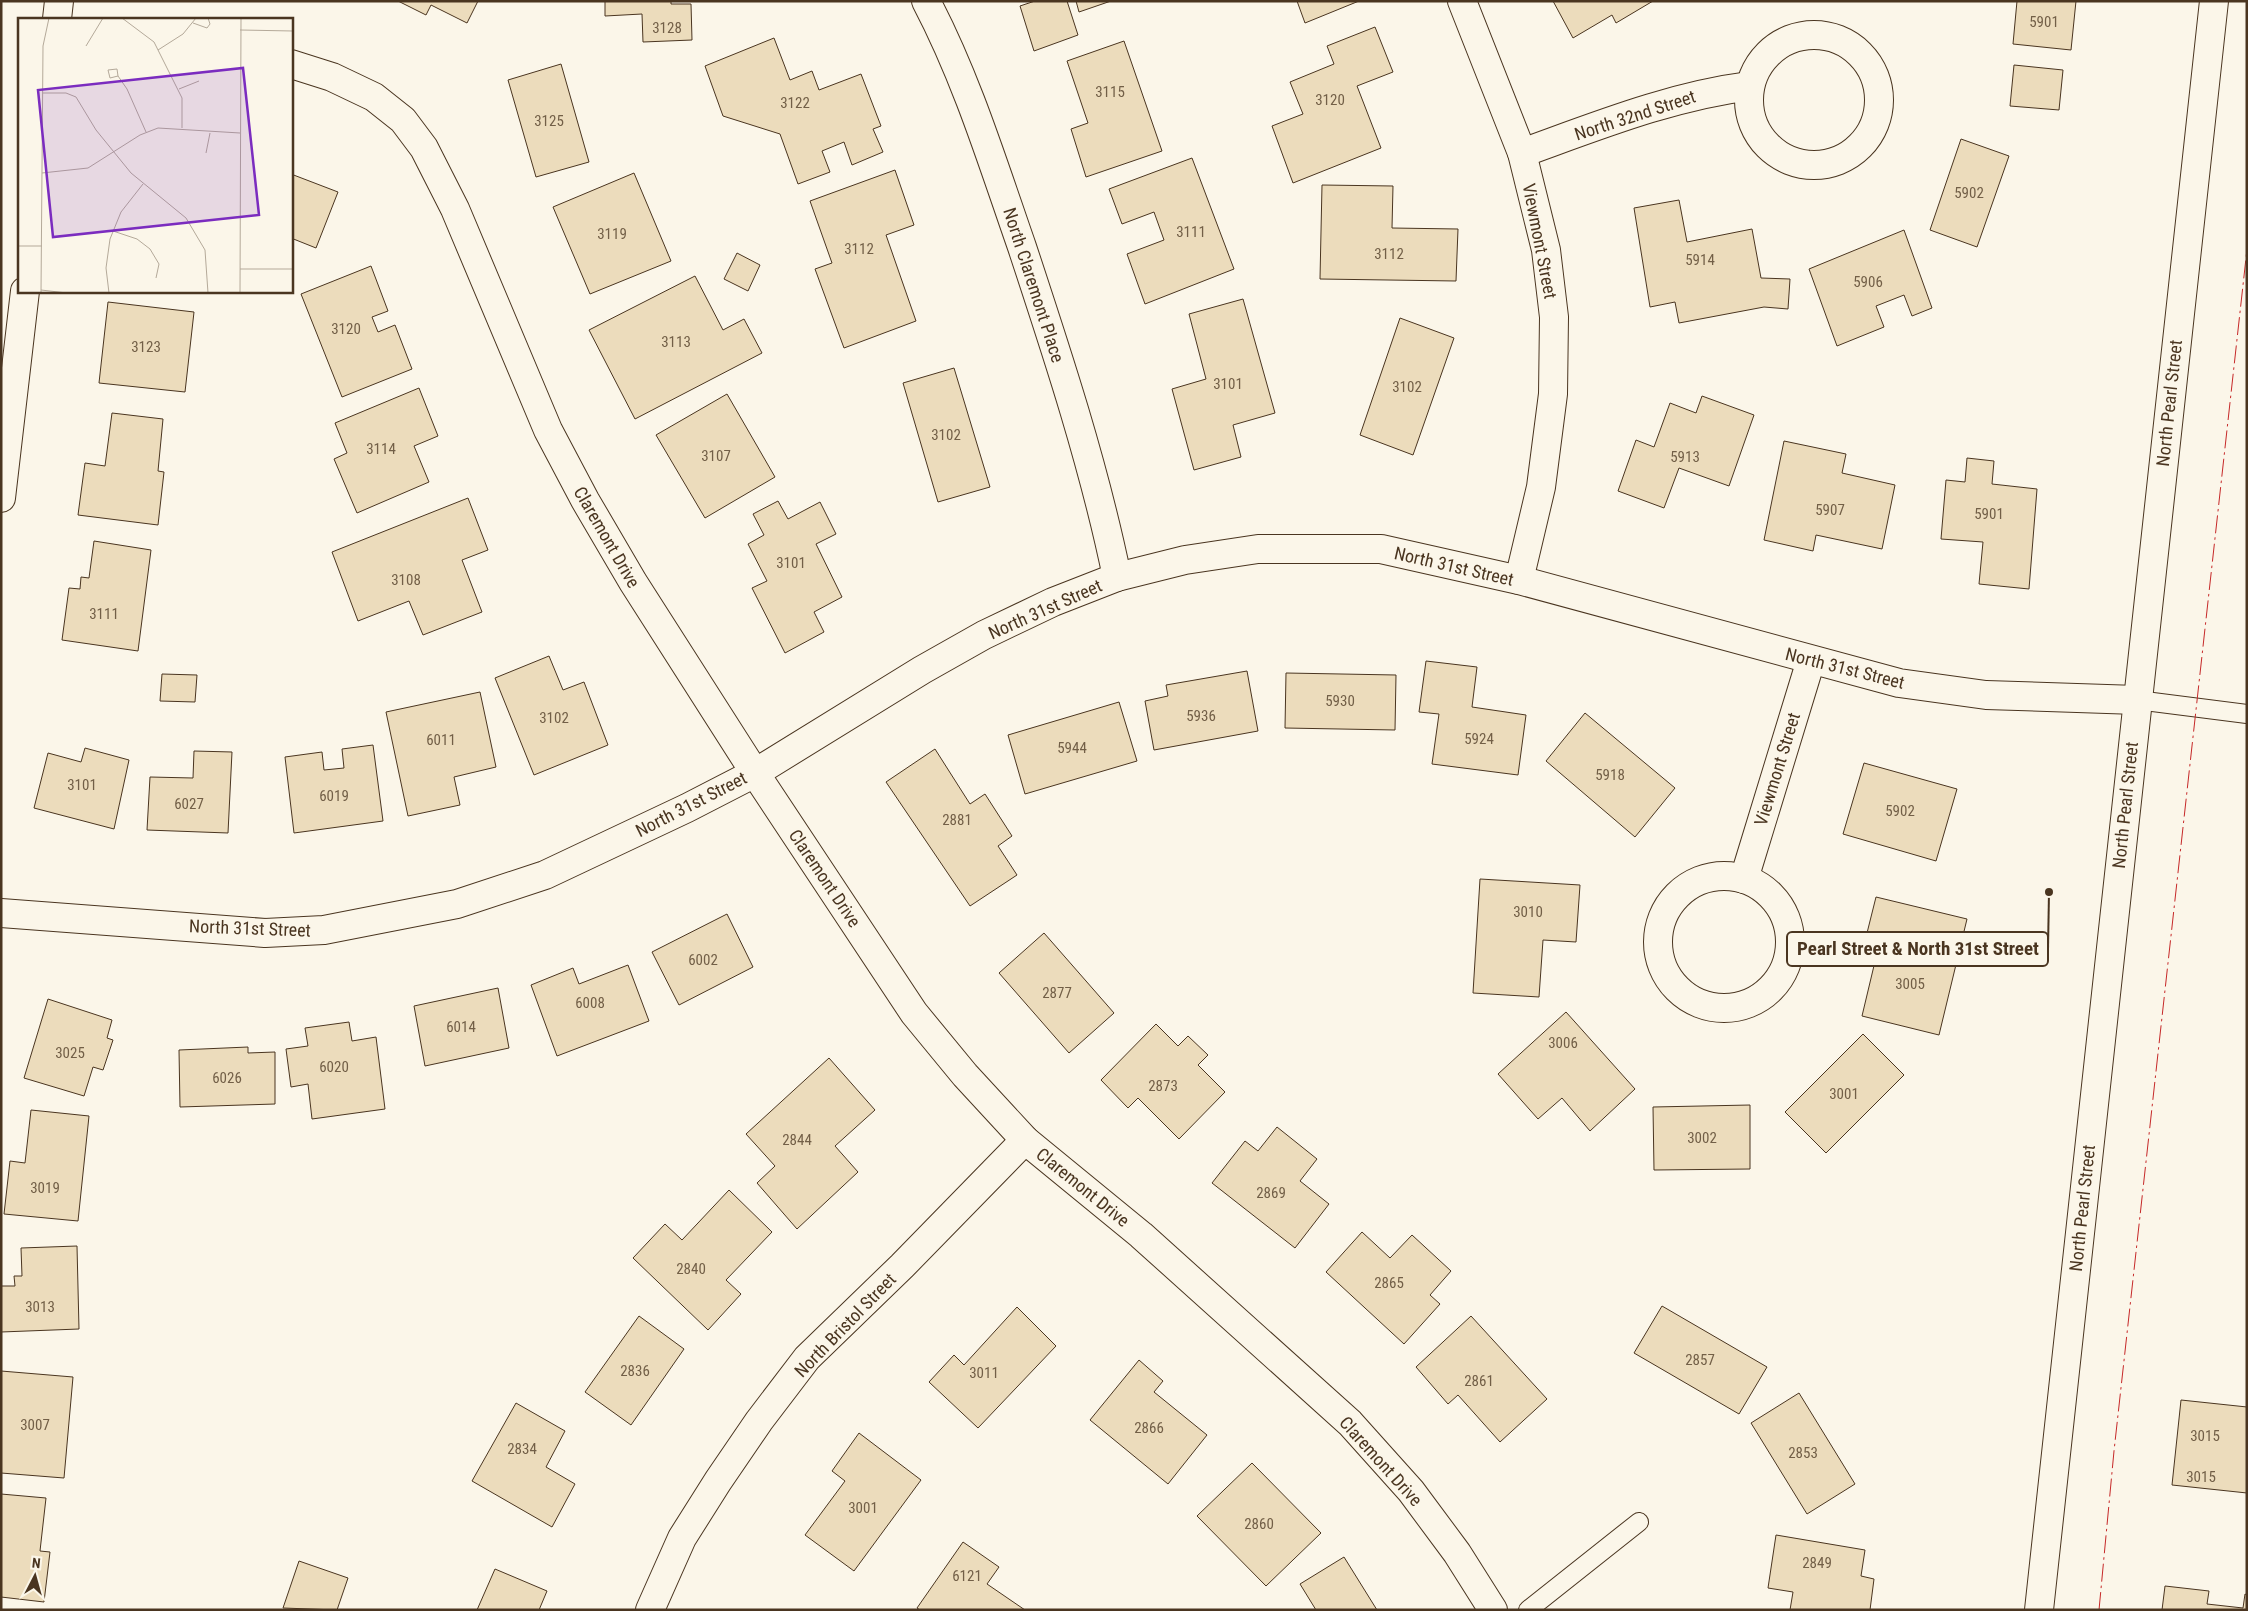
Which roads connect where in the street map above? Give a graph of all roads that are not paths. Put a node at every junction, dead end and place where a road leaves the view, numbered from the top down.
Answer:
1 (59, 1) edge
2 (926, 1) edge
3 (1462, 1) edge
4 (2214, 1) edge
5 (57, 18) edge
6 (292, 64) edge
7 (1750, 86) junction
8 (1522, 153) junction
9 (26, 292) edge
10 (1, 498) edge
11 (1117, 577) junction
12 (1519, 580) junction
13 (1811, 660) junction
14 (2137, 700) junction
15 (2247, 714) edge
16 (755, 773) junction
17 (1744, 879) junction
18 (1, 913) edge
19 (1025, 1140) junction
20 (1639, 1522) dead end
21 (650, 1610) edge
22 (1493, 1610) edge
23 (1528, 1610) edge
24 (2039, 1610) edge

1 - 5 street
2 - 11 street, North Claremont Place
3 - 8 street, Viewmont Street
4 - 14 street, North Pearl Street
6 - 16 street, Claremont Drive
7 - 7 street
7 - 8 street, North 32nd Street
8 - 12 street, Viewmont Street
9 - 10 street
11 - 12 street, North 31st Street
11 - 16 street, North 31st Street
12 - 13 street, North 31st Street
13 - 14 street, North 31st Street
13 - 17 street, Viewmont Street
14 - 15 lane
14 - 24 street, North Pearl Street
16 - 18 street, North 31st Street
16 - 19 street, Claremont Drive
17 - 17 street
19 - 21 street, North Bristol Street
19 - 22 street, Claremont Drive
20 - 23 lane

